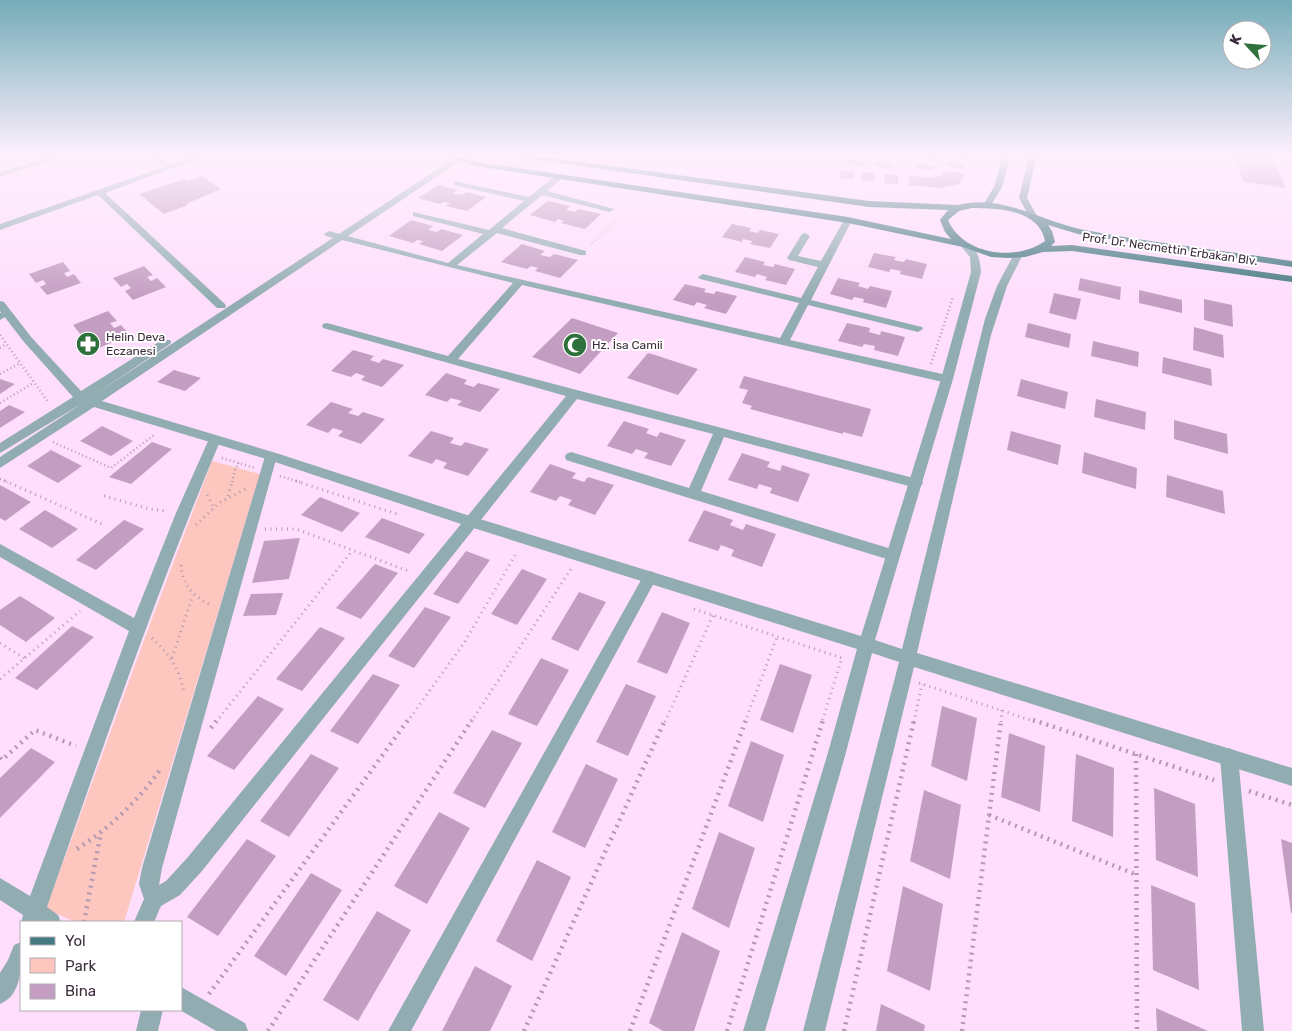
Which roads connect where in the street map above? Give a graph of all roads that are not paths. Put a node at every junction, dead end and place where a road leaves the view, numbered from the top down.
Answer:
1 (65, 203) edge
2 (111, 203) edge
3 (375, 203) edge
4 (392, 203) edge
5 (526, 203) edge
6 (589, 203) edge
7 (735, 203) edge
8 (863, 203) edge
9 (1026, 203) edge
10 (987, 205) joint
11 (610, 208) road end
12 (959, 208) junction
13 (416, 214) dead end
14 (1034, 218) junction
15 (848, 220) junction
16 (0, 227) edge
17 (492, 231) junction
18 (329, 234) junction
19 (805, 236) dead end
20 (340, 237) junction
21 (965, 245) junction
22 (1044, 249) junction
23 (583, 253) road end
24 (1017, 256) junction
25 (1292, 264) edge
26 (824, 265) junction
27 (450, 266) junction
28 (703, 277) dead end
29 (1292, 279) edge
30 (520, 281) junction
31 (804, 302) junction
32 (221, 306) junction
33 (2, 311) edge
34 (327, 326) dead end
35 (918, 329) dead end
36 (783, 342) junction
37 (451, 360) junction
38 (947, 379) junction
39 (574, 394) junction
40 (86, 399) junction
41 (720, 432) junction
42 (212, 446) junction
43 (0, 449) edge
44 (571, 457) dead end
45 (0, 463) edge
46 (267, 470) junction
47 (916, 483) junction
48 (693, 494) junction
49 (469, 522) junction
50 (0, 550) edge
51 (893, 555) junction
52 (650, 577) junction
53 (138, 628) junction
54 (866, 644) junction
55 (909, 657) junction
56 (1230, 757) junction
57 (1292, 777) edge
58 (0, 888) edge
59 (154, 899) junction
60 (39, 919) edge
61 (144, 921) edge
62 (20, 955) edge
63 (0, 994) edge
64 (190, 1003) edge
65 (152, 1011) edge
66 (147, 1031) edge
67 (237, 1031) edge
68 (398, 1031) edge
69 (754, 1031) edge
70 (814, 1031) edge
71 (1253, 1031) edge

1 - 16 street
2 - 32 street
3 - 18 street
4 - 20 street
5 - 17 street
6 - 11 street
7 - 15 main road
8 - 12 main road
9 - 14 main road
10 - 12 main road, Prof. Dr. Necmettin Erbakan Blv.
10 - 14 main road, Prof. Dr. Necmettin Erbakan Blv.
12 - 21 main road
13 - 17 street
14 - 22 main road
14 - 25 main road, Prof. Dr. Necmettin Erbakan Blv.
15 - 21 main road
15 - 26 street
17 - 23 street
17 - 27 street
18 - 20 street
18 - 32 street
19 - 26 street
20 - 27 street
20 - 40 street
21 - 24 main road
21 - 38 street
22 - 24 main road, Prof. Dr. Necmettin Erbakan Blv.
22 - 29 main road, Prof. Dr. Necmettin Erbakan Blv.
24 - 55 street
26 - 31 street
27 - 30 street
28 - 31 street
30 - 36 street
30 - 37 street
31 - 35 street
31 - 36 street
32 - 40 street
33 - 40 street
34 - 37 street
36 - 38 street
37 - 39 street
38 - 47 street
39 - 41 street
39 - 49 street
40 - 42 street
40 - 43 street
40 - 45 street
41 - 47 street
41 - 48 street
42 - 46 street
42 - 53 street
44 - 48 street
46 - 49 street
46 - 59 street
47 - 51 street
48 - 51 street
49 - 52 street
49 - 59 street
50 - 53 street
51 - 54 street
52 - 54 street
52 - 68 street
53 - 60 street
54 - 55 street
54 - 69 street
55 - 56 street
55 - 70 street
56 - 57 street
56 - 71 street
58 - 60 street
59 - 61 street
62 - 63 street
64 - 67 street
65 - 66 street

